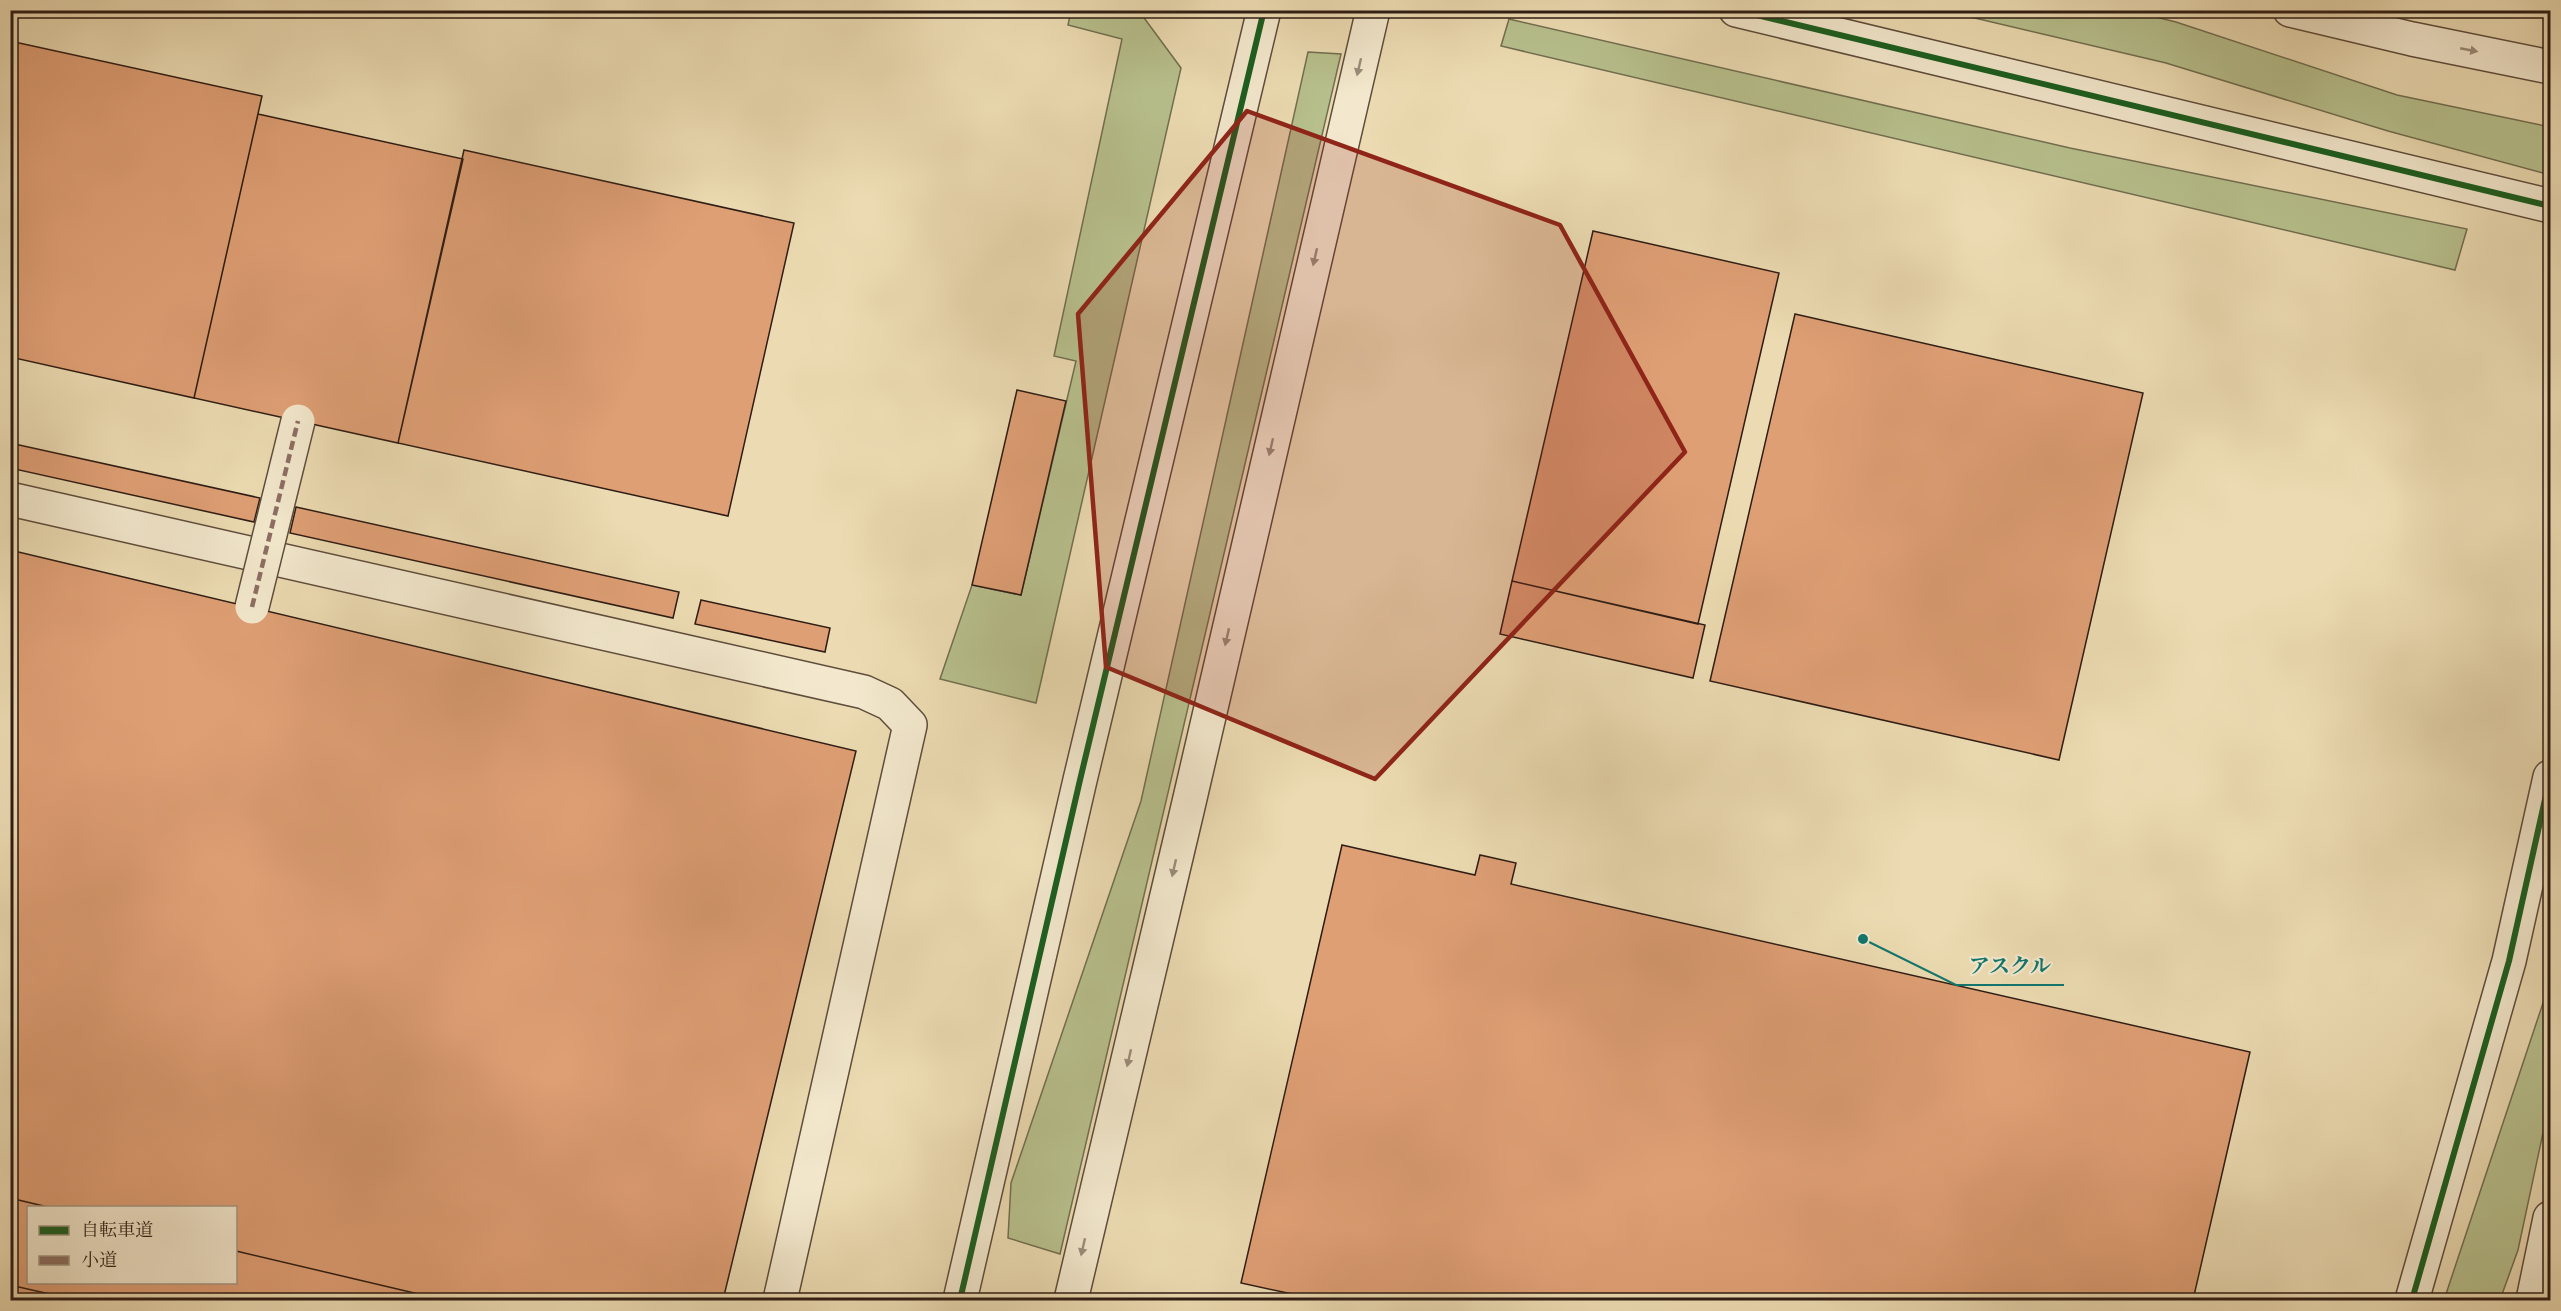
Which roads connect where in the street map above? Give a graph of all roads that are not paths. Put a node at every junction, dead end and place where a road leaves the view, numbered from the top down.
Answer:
1 (1264, 10) edge
2 (1372, 10) edge
3 (1736, 10) edge
4 (2290, 10) edge
5 (2550, 67) edge
6 (2550, 206) edge
7 (298, 421) dead end
8 (10, 499) edge
9 (252, 607) dead end
10 (2550, 777) edge
11 (2550, 1218) edge
12 (780, 1300) edge
13 (960, 1300) edge
14 (1071, 1300) edge
15 (2412, 1300) edge
16 (2533, 1300) edge

1 - 13 street
2 -> 14 street
3 - 6 street
4 -> 5 street
7 - 9 street, bridge
8 - 12 street
10 - 15 street
11 - 16 street

